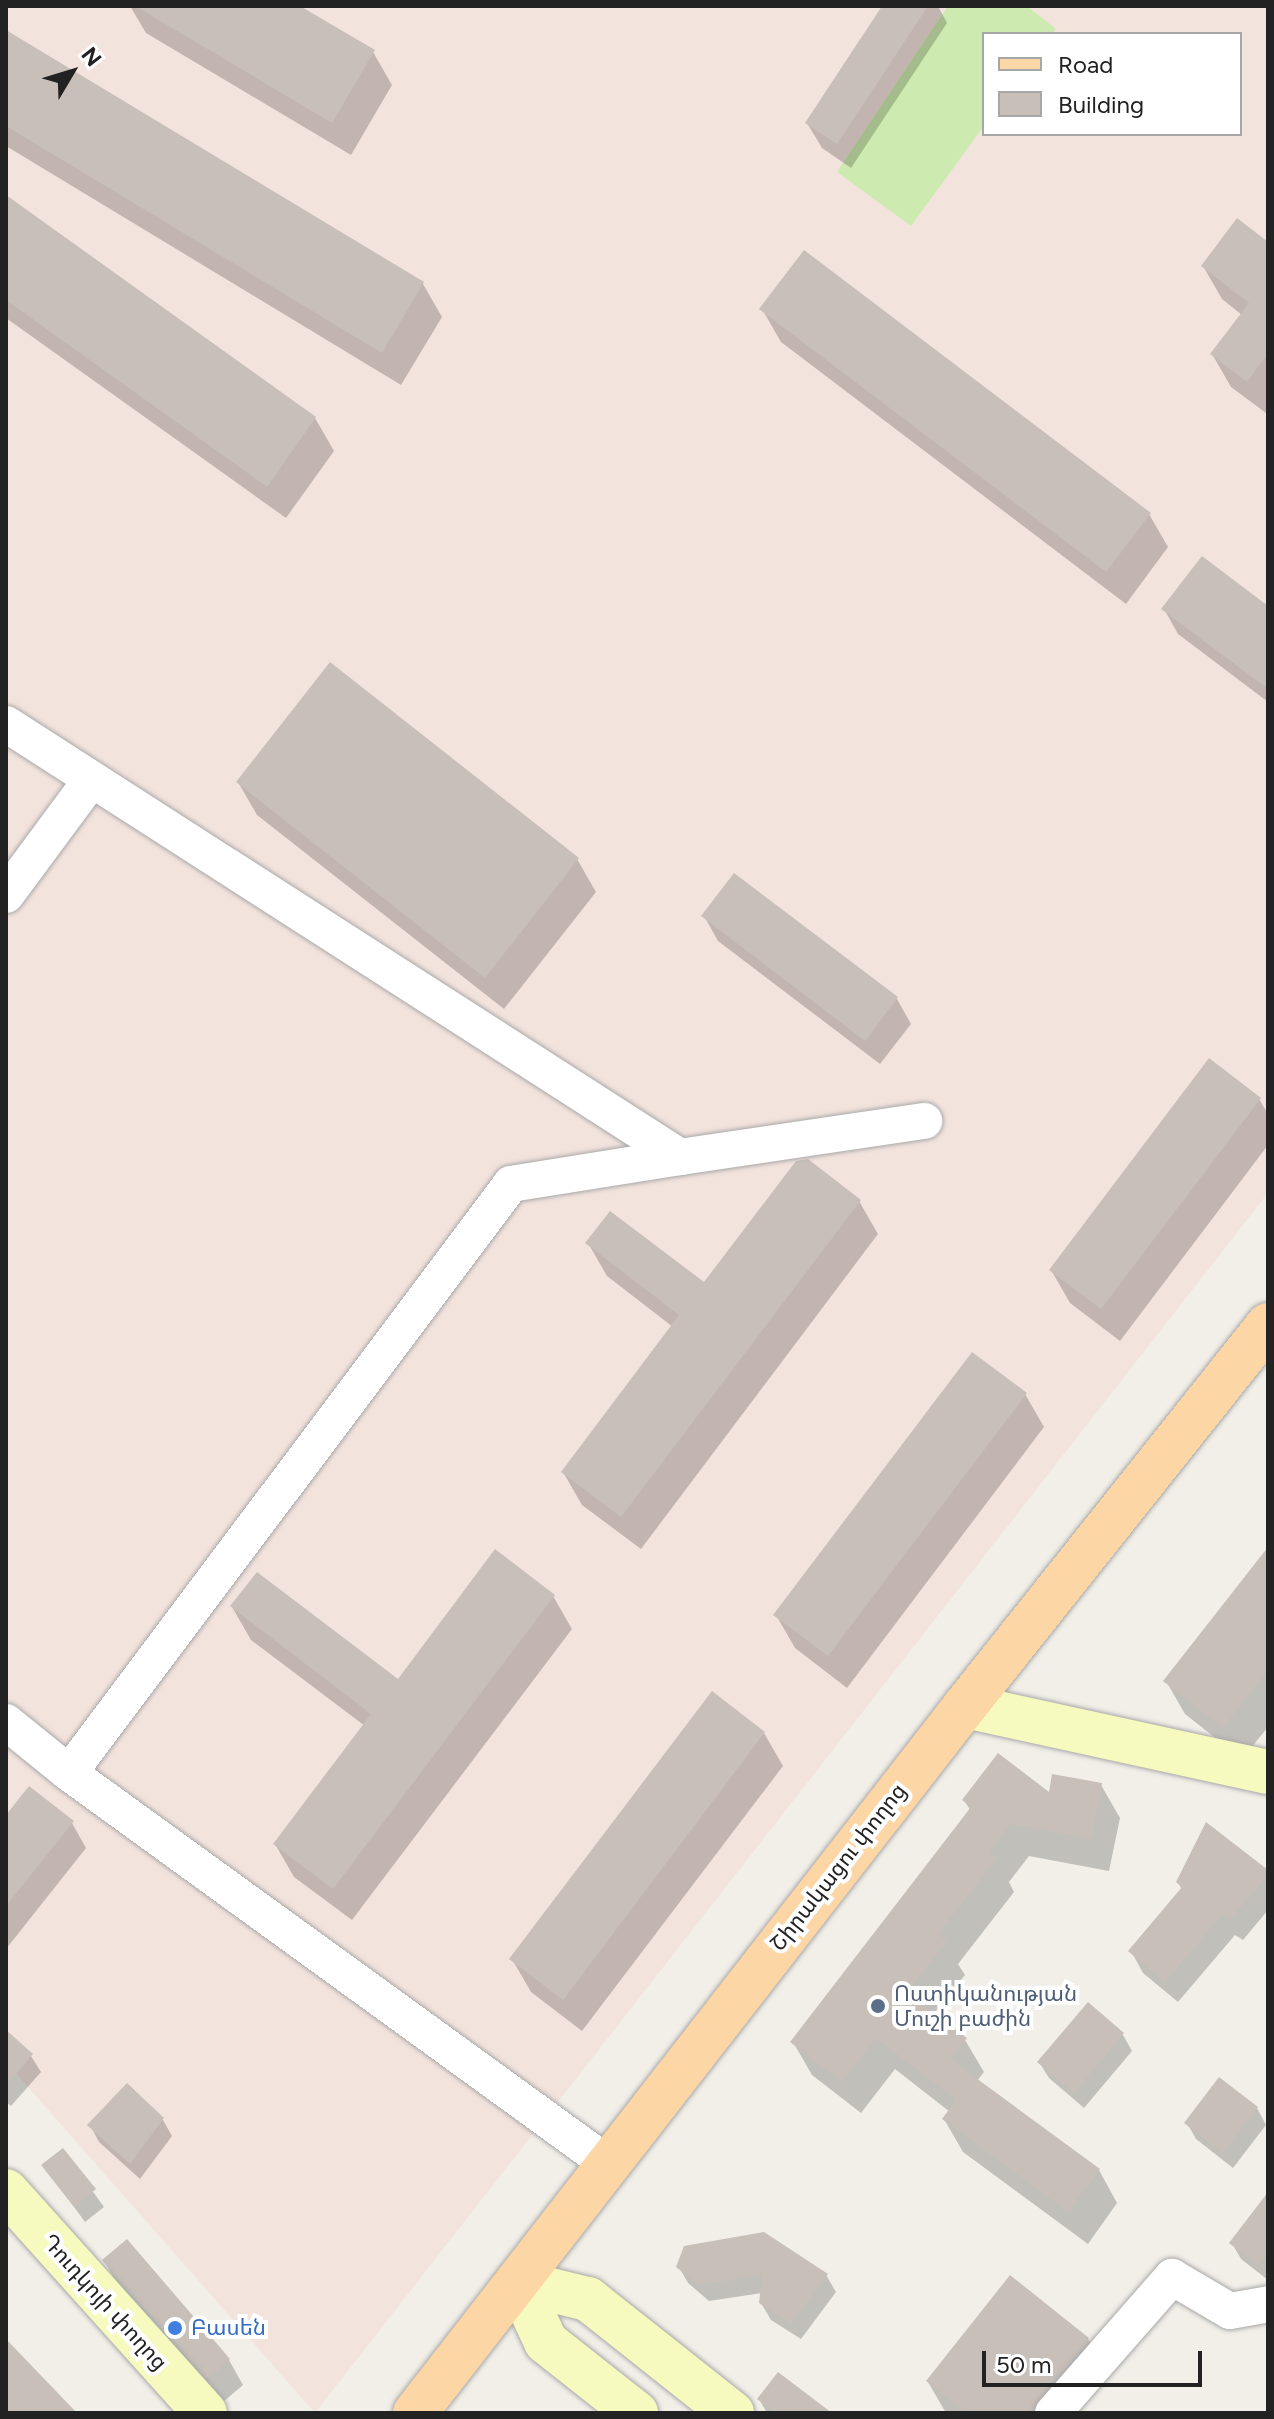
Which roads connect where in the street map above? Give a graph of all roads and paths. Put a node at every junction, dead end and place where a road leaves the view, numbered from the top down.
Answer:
1 (6, 724) edge
2 (91, 780) junction
3 (6, 895) edge
4 (924, 1121) dead end
5 (680, 1157) junction
6 (1268, 1325) edge
7 (965, 1706) junction
8 (6, 1722) edge
9 (1268, 1772) edge
10 (69, 1773) junction
11 (607, 2163) junction
12 (6, 2191) edge
13 (518, 2282) junction
14 (1268, 2304) edge
15 (205, 2413) edge
16 (415, 2413) edge
17 (636, 2413) edge
18 (732, 2413) edge
19 (1053, 2413) edge

1 - 2 street
2 - 3 street
2 - 5 street
4 - 5 street
5 - 10 street
6 - 7 main road, Շիրակացու փողոց
7 - 9 street
7 - 11 main road, Շիրակացու փողոց
8 - 10 street
10 - 11 street
11 - 13 main road, Շիրակացու փողոց
12 - 15 street, Դուդկոյի փողոց
13 - 16 main road, Շիրակացու փողոց
13 - 17 street
13 - 18 street
14 - 19 street

